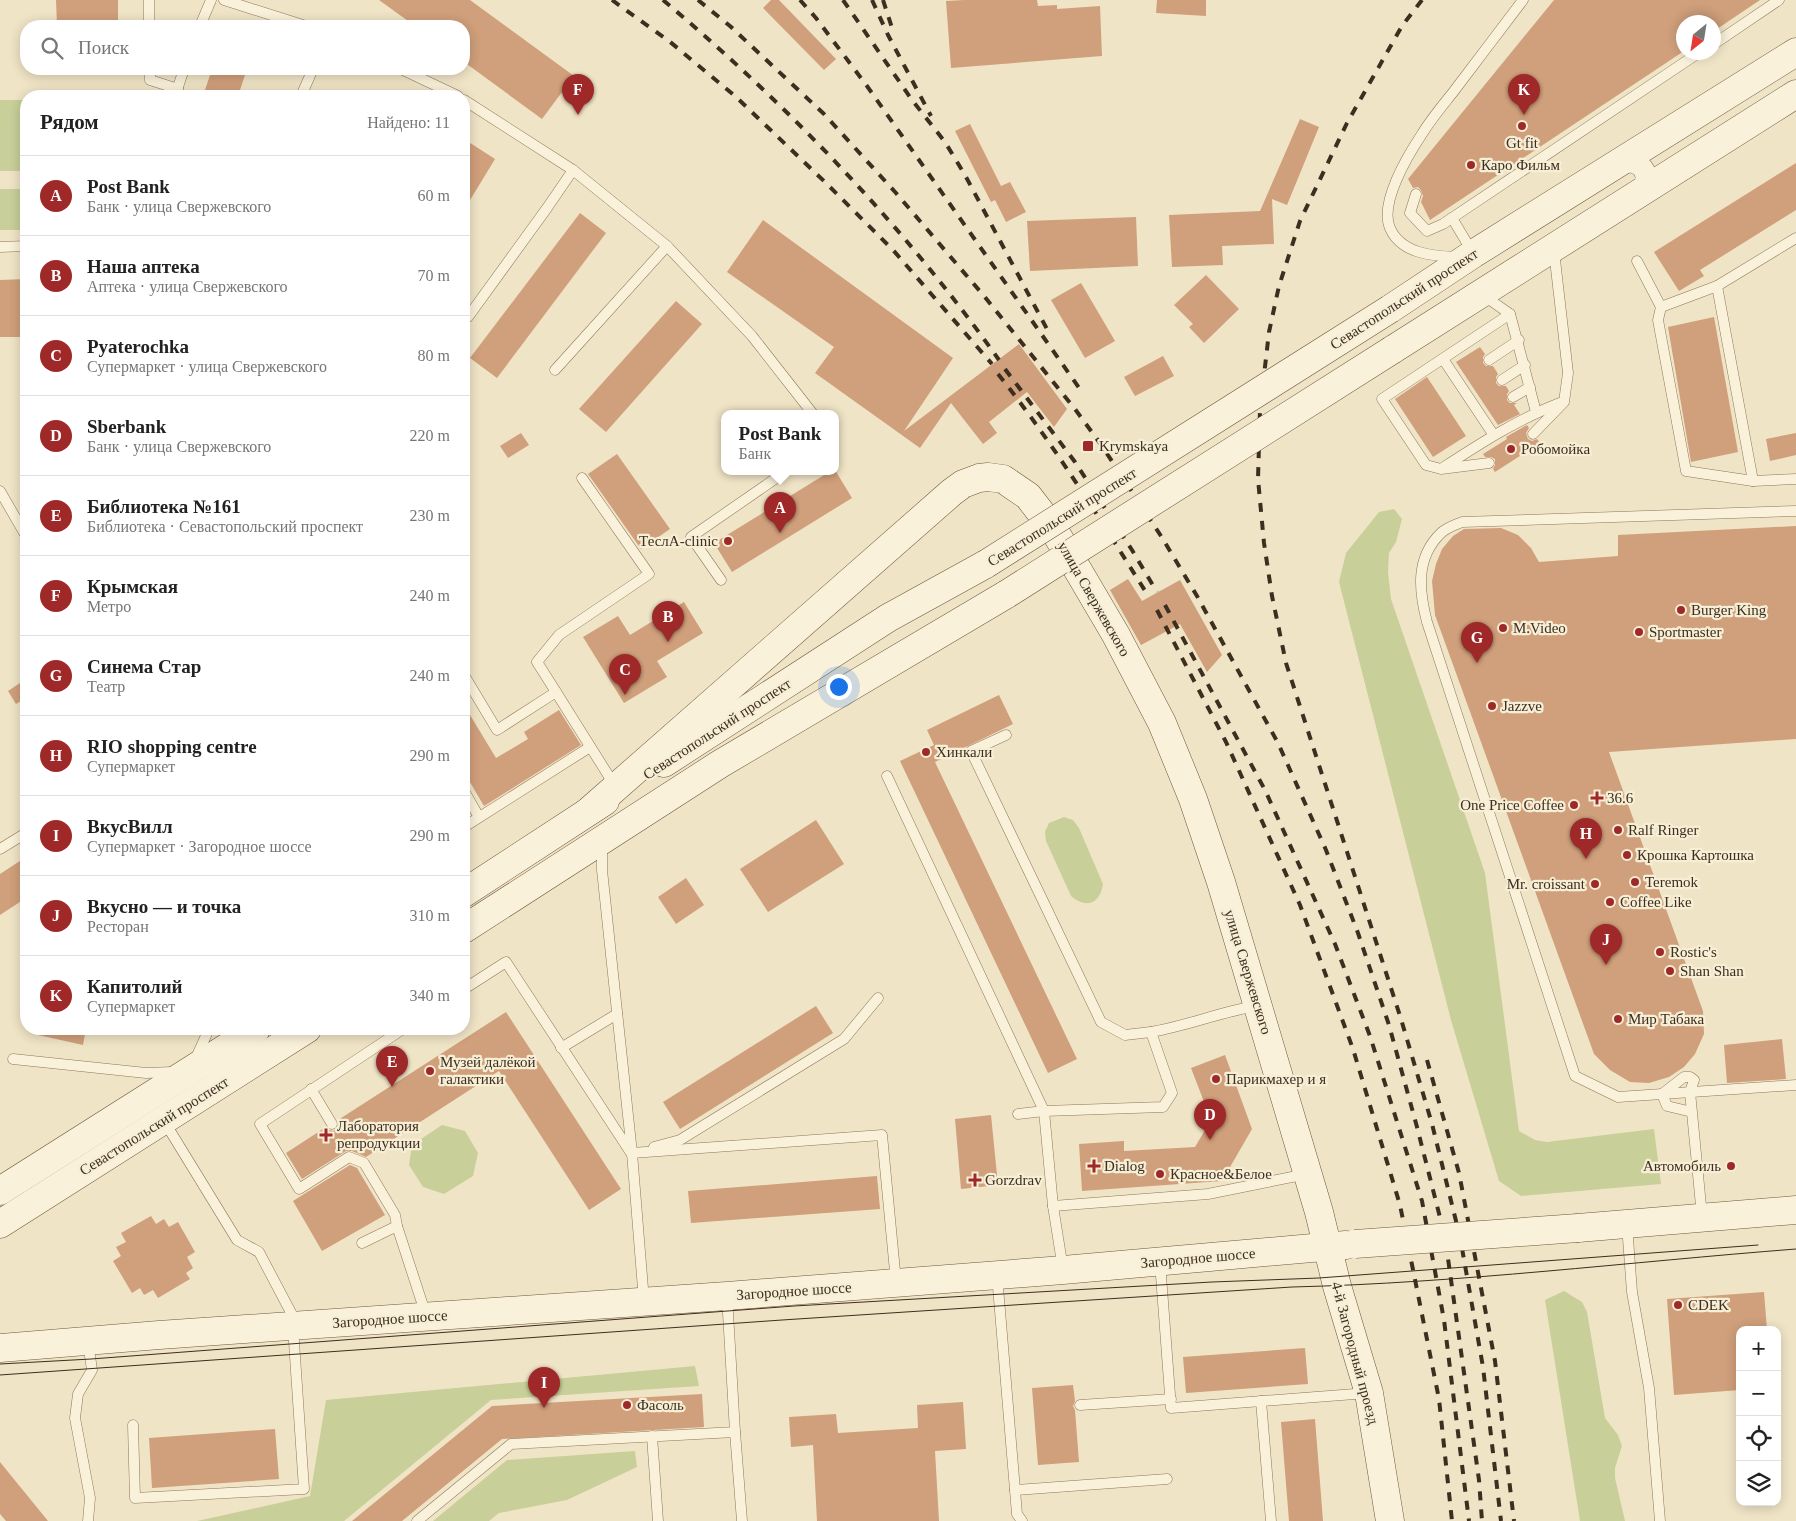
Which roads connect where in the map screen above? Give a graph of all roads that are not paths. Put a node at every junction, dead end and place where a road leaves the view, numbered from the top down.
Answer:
1 (149, 0) edge
2 (211, 0) edge
3 (224, 0) edge
4 (1524, 0) edge
5 (1779, 0) edge
6 (149, 20) edge
7 (203, 20) edge
8 (287, 20) edge
9 (1721, 39) edge
10 (1796, 52) edge
11 (1688, 60) edge
12 (150, 75) edge
13 (182, 75) edge
14 (310, 75) edge
15 (414, 75) edge
16 (170, 90) edge
17 (177, 90) edge
18 (304, 90) edge
19 (445, 90) edge
20 (1796, 94) edge
21 (470, 104) edge
22 (1618, 164) junction
23 (573, 170) junction
24 (1416, 194) dead end
25 (1638, 194) junction
26 (1452, 218) junction
27 (1796, 238) edge
28 (20, 246) edge
29 (667, 246) junction
30 (0, 247) edge
31 (1553, 248) junction
32 (1471, 256) junction
33 (1637, 261) dead end
34 (1717, 286) junction
35 (1473, 298) junction
36 (1661, 307) junction
37 (470, 314) edge
38 (1510, 314) junction
39 (1518, 340) junction
40 (1443, 359) junction
41 (1489, 360) dead end
42 (1525, 365) junction
43 (555, 370) dead end
44 (1502, 380) dead end
45 (1530, 387) junction
46 (1513, 397) dead end
47 (1564, 402) junction
48 (810, 410) edge
49 (1536, 412) junction
50 (1494, 434) junction
51 (1533, 434) dead end
52 (1489, 463) dead end
53 (1441, 469) junction
54 (781, 475) edge
55 (582, 478) dead end
56 (1796, 479) edge
57 (1753, 481) junction
58 (0, 492) edge
59 (1796, 511) edge
60 (20, 526) edge
61 (721, 580) dead end
62 (470, 685) edge
63 (556, 692) junction
64 (1006, 735) dead end
65 (590, 747) junction
66 (887, 776) dead end
67 (603, 800) junction
68 (470, 801) edge
69 (479, 817) junction
70 (470, 824) edge
71 (612, 834) junction
72 (20, 837) edge
73 (536, 846) junction
74 (0, 849) edge
75 (553, 872) junction
76 (470, 889) edge
77 (470, 925) edge
78 (470, 985) edge
79 (878, 998) dead end
80 (1257, 1006) junction
81 (617, 1014) junction
82 (1152, 1032) junction
83 (206, 1035) edge
84 (247, 1035) edge
85 (298, 1035) edge
86 (394, 1035) edge
87 (561, 1048) junction
88 (13, 1060) dead end
89 (191, 1071) junction
90 (1796, 1085) edge
91 (311, 1089) junction
92 (1690, 1092) junction
93 (1662, 1094) junction
94 (1044, 1111) junction
95 (1692, 1112) junction
96 (1018, 1114) dead end
97 (164, 1120) junction
98 (332, 1124) dead end
99 (632, 1153) junction
100 (1307, 1174) junction
101 (0, 1191) edge
102 (1053, 1206) junction
103 (1796, 1210) edge
104 (1702, 1217) junction
105 (0, 1224) edge
106 (1627, 1224) junction
107 (397, 1226) junction
108 (362, 1243) dead end
109 (1328, 1246) junction
110 (1160, 1261) junction
111 (1063, 1270) junction
112 (997, 1274) junction
113 (896, 1283) junction
114 (727, 1296) junction
115 (644, 1302) junction
116 (427, 1317) junction
117 (296, 1326) junction
118 (88, 1341) junction
119 (3, 1346) edge
120 (1369, 1393) junction
121 (1170, 1399) junction
122 (1261, 1401) junction
123 (1080, 1405) dead end
124 (133, 1425) dead end
125 (735, 1432) junction
126 (652, 1436) junction
127 (1167, 1479) dead end
128 (1015, 1490) junction
129 (88, 1521) edge
130 (417, 1521) edge
131 (658, 1521) edge
132 (742, 1521) edge
133 (1022, 1521) edge
134 (1271, 1521) edge
135 (1390, 1521) edge
136 (1660, 1521) edge

1 - 6 lane
2 - 7 lane
3 - 8 lane
4 - 32 lane
5 - 9 lane
10 - 22 main road, Севастопольский проспект
11 - 26 lane
12 - 16 lane
13 - 17 lane
14 - 18 lane
15 - 19 lane
20 - 25 main road, Севастопольский проспект
21 - 23 lane
22 - 25 street
22 - 32 main road, Севастопольский проспект
23 - 29 lane
23 - 37 lane
24 - 26 lane
25 - 31 main road, Севастопольский проспект
26 - 32 lane
27 - 34 lane
28 - 30 lane
29 - 43 lane
29 - 48 lane
31 - 35 main road, Севастопольский проспект
31 - 47 lane
32 - 67 main road, Севастопольский проспект, bridge
33 - 36 lane
34 - 36 lane
34 - 57 lane
35 - 38 lane
35 - 71 main road, Севастопольский проспект, bridge
36 - 57 lane
38 - 39 lane
38 - 40 lane
39 - 41 lane
39 - 42 lane
40 - 50 lane
40 - 53 lane
42 - 44 lane
42 - 45 lane
45 - 46 lane
45 - 49 lane
47 - 49 lane
47 - 51 lane
49 - 50 lane
50 - 53 lane
52 - 53 lane
54 - 61 lane
55 - 63 lane
56 - 57 lane
58 - 60 lane
59 - 93 lane
62 - 63 lane
63 - 65 lane
64 - 82 lane
65 - 67 lane
65 - 69 lane
66 - 94 lane
67 - 71 street
67 - 73 main road, Севастопольский проспект
67 - 80 main road, улица Свержевского
68 - 69 lane
69 - 70 lane
71 - 75 main road, Севастопольский проспект
71 - 81 lane
72 - 74 lane
73 - 75 street
73 - 76 main road, Севастопольский проспект
75 - 77 main road, Севастопольский проспект
78 - 87 lane
79 - 99 lane
80 - 82 lane
80 - 100 main road, улица Свержевского
81 - 87 lane
81 - 99 lane
82 - 94 lane
83 - 89 lane
84 - 89 main road, Севастопольский проспект
85 - 97 main road, Севастопольский проспект
86 - 91 lane
87 - 99 lane
88 - 89 lane
89 - 101 main road, Севастопольский проспект
90 - 92 lane
91 - 98 lane
91 - 107 lane
92 - 93 lane
92 - 93 lane
92 - 95 lane
93 - 95 lane
94 - 96 lane
94 - 102 lane
95 - 104 lane
97 - 105 main road, Севастопольский проспект
97 - 117 lane
99 - 113 lane
99 - 115 lane
100 - 102 lane
100 - 109 main road, улица Свержевского
102 - 111 lane
103 - 104 main road, Загородное шоссе
104 - 106 main road, Загородное шоссе
106 - 109 main road, Загородное шоссе, bridge
106 - 136 lane
107 - 108 lane
107 - 116 lane
109 - 110 main road, Загородное шоссе
109 - 120 main road, 4-й Загородный проезд
110 - 111 main road, Загородное шоссе
110 - 121 lane
111 - 112 main road, Загородное шоссе
112 - 113 main road, Загородное шоссе
112 - 128 lane
113 - 114 main road, Загородное шоссе
114 - 115 main road, Загородное шоссе
114 - 125 lane
115 - 116 main road, Загородное шоссе
116 - 117 main road, Загородное шоссе
117 - 118 main road, Загородное шоссе
117 - 124 lane
118 - 119 main road, Загородное шоссе
118 - 129 lane
120 - 122 lane
120 - 135 main road, 4-й Загородный проезд
121 - 122 lane
121 - 123 lane
122 - 134 lane
125 - 126 lane
125 - 132 lane
126 - 130 lane
126 - 131 lane
127 - 128 lane
128 - 133 lane

